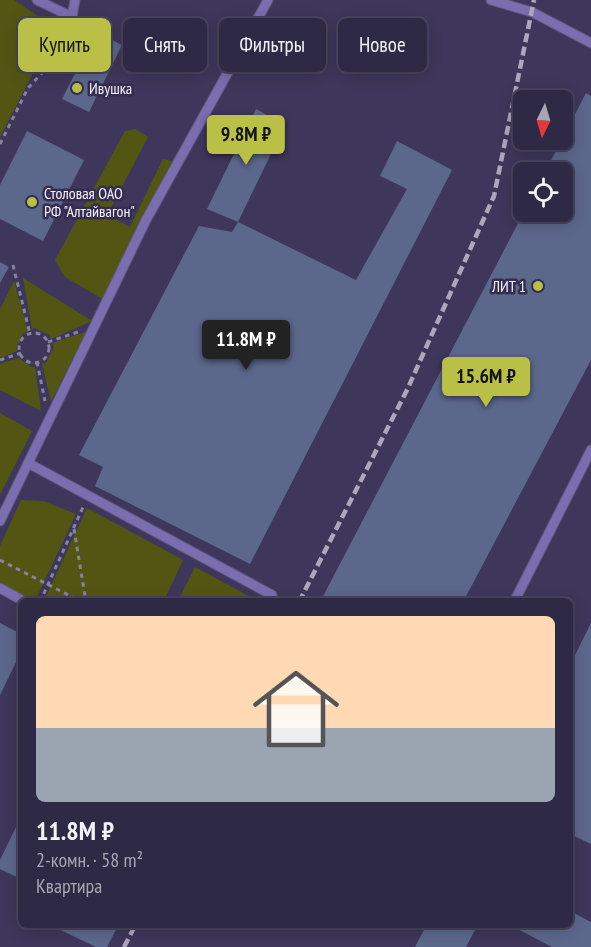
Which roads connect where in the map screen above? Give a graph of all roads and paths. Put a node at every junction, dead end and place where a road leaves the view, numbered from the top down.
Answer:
1 (37, 0) edge
2 (75, 0) edge
3 (268, 0) edge
4 (491, 0) edge
5 (72, 17) joint
6 (591, 44) edge
7 (42, 72) edge
8 (0, 144) edge
9 (13, 265) dead end
10 (94, 326) junction
11 (30, 334) junction
12 (48, 342) junction
13 (21, 353) junction
14 (0, 360) edge
15 (37, 362) junction
16 (49, 420) junction
17 (591, 450) edge
18 (28, 463) junction
19 (88, 496) junction
20 (0, 521) edge
21 (74, 527) junction
22 (0, 560) edge
23 (47, 585) junction
24 (0, 588) edge
25 (18, 598) edge
26 (42, 598) edge
27 (75, 598) edge
28 (83, 598) edge
29 (270, 598) edge
30 (516, 598) edge

1 - 5 lane
2 - 5 lane
3 - 10 lane
4 - 6 lane
7 - 8 path
9 - 11 path
10 - 12 path
10 - 16 lane
11 - 12 path
11 - 13 path
12 - 15 path
13 - 14 path
13 - 15 path
15 - 16 path
16 - 18 lane
17 - 30 lane
18 - 19 lane
18 - 20 lane
19 - 21 path
19 - 29 lane
21 - 23 path
21 - 28 path
22 - 23 path
23 - 26 path
23 - 27 path
24 - 25 lane

